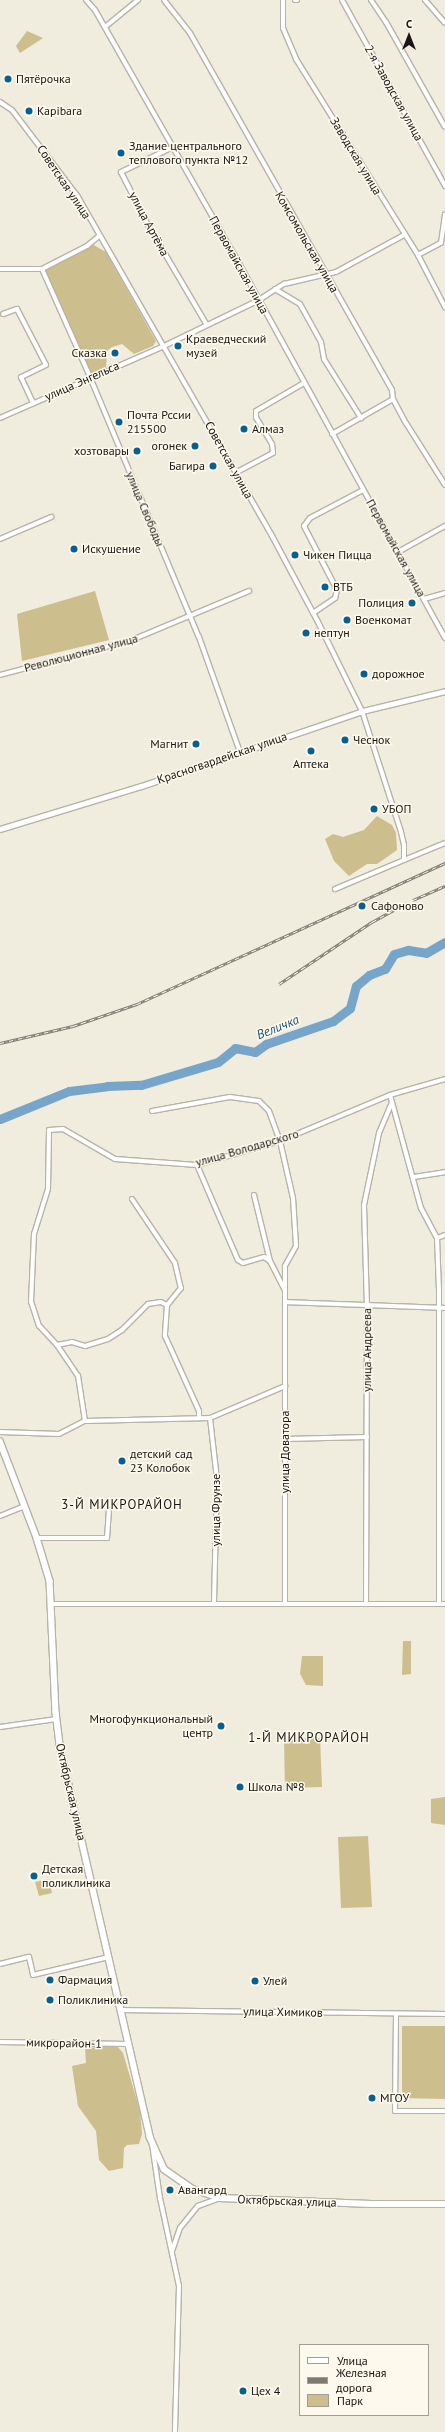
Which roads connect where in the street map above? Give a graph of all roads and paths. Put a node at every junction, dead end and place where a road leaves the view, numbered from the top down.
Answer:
1 (86, 0) edge
2 (138, 0) edge
3 (164, 0) edge
4 (283, 0) edge
5 (342, 0) edge
6 (371, 0) edge
7 (425, 0) edge
8 (445, 22) edge
9 (105, 27) junction
10 (0, 102) edge
11 (445, 127) edge
12 (173, 147) junction
13 (445, 186) edge
14 (445, 214) edge
15 (444, 228) edge
16 (404, 235) junction
17 (99, 236) junction
18 (443, 243) edge
19 (418, 256) junction
20 (0, 269) edge
21 (42, 270) junction
22 (325, 273) junction
23 (275, 290) junction
24 (259, 300) junction
25 (445, 306) edge
26 (3, 314) dead end
27 (207, 325) junction
28 (164, 346) junction
29 (90, 377) junction
30 (304, 383) junction
31 (393, 399) junction
32 (33, 403) junction
33 (0, 418) edge
34 (361, 418) junction
35 (332, 434) junction
36 (235, 473) junction
37 (445, 486) edge
38 (363, 490) junction
39 (51, 517) dead end
40 (445, 526) edge
41 (0, 539) edge
42 (398, 552) junction
43 (249, 591) dead end
44 (445, 594) edge
45 (424, 598) junction
46 (313, 613) junction
47 (190, 617) junction
48 (445, 638) edge
49 (0, 675) edge
50 (445, 691) edge
51 (362, 711) junction
52 (240, 752) junction
53 (0, 829) edge
54 (445, 843) edge
55 (404, 860) junction
56 (335, 890) dead end
57 (445, 1079) edge
58 (390, 1095) junction
59 (393, 1103) junction
60 (152, 1111) dead end
61 (280, 1141) junction
62 (197, 1165) junction
63 (445, 1172) edge
64 (414, 1177) junction
65 (254, 1195) dead end
66 (132, 1198) dead end
67 (445, 1235) edge
68 (437, 1238) junction
69 (270, 1261) junction
70 (285, 1290) junction
71 (285, 1302) junction
72 (167, 1305) junction
73 (367, 1307) junction
74 (438, 1308) junction
75 (445, 1308) edge
76 (57, 1345) junction
77 (285, 1386) junction
78 (199, 1418) junction
79 (210, 1418) junction
80 (85, 1420) junction
81 (0, 1432) edge
82 (367, 1437) junction
83 (285, 1439) junction
84 (0, 1442) edge
85 (25, 1506) junction
86 (109, 1510) dead end
87 (0, 1516) edge
88 (37, 1538) junction
89 (366, 1602) junction
90 (214, 1603) junction
91 (285, 1603) junction
92 (439, 1603) junction
93 (52, 1604) junction
94 (445, 1604) edge
95 (56, 1719) junction
96 (0, 1727) edge
97 (109, 1957) junction
98 (0, 1964) edge
99 (121, 2010) junction
100 (396, 2014) junction
101 (445, 2014) edge
102 (0, 2042) edge
103 (128, 2044) junction
104 (445, 2111) edge
105 (152, 2144) junction
106 (220, 2198) junction
107 (445, 2204) edge
108 (172, 2252) junction
109 (175, 2432) edge

1 - 9 street, Первомайская улица
2 - 9 street
3 - 22 street, Комсомольская улица
4 - 16 street, Заводская улица
5 - 13 street, 2-я Заводская улица
6 - 11 street
7 - 8 street
9 - 12 street, Первомайская улица
10 - 17 street, Советская улица
12 - 24 street, Первомайская улица
12 - 27 street, улица Артёма
14 - 15 street
15 - 18 street
16 - 19 street, Заводская улица
16 - 22 street, улица Энгельса
17 - 21 street
17 - 28 street, Советская улица
18 - 19 street
19 - 25 street, Заводская улица
20 - 21 street
21 - 29 street, улица Свободы
22 - 23 street, улица Энгельса
22 - 31 street, Комсомольская улица
23 - 24 street, улица Энгельса
23 - 34 street
24 - 27 street, улица Энгельса
24 - 30 street, Первомайская улица
26 - 32 street
27 - 28 street, улица Энгельса
28 - 29 street, улица Энгельса
28 - 36 street, Советская улица
29 - 32 street, улица Энгельса
29 - 47 street, улица Свободы
30 - 35 street, Первомайская улица
30 - 36 street
31 - 34 street
31 - 37 street, Комсомольская улица
32 - 33 street, улица Энгельса
34 - 35 street
35 - 38 street, Первомайская улица
36 - 46 street, Советская улица
38 - 42 street, Первомайская улица
38 - 46 street
39 - 41 street
40 - 42 street
42 - 45 street, Первомайская улица
43 - 47 street, Революционная улица
44 - 45 street
45 - 48 street, Первомайская улица
46 - 51 street, Советская улица
47 - 49 street, Революционная улица
47 - 52 street, улица Свободы
50 - 51 street, Красногвардейская улица
51 - 52 street, Красногвардейская улица
51 - 55 street, Советская улица
52 - 53 street, Красногвардейская улица
54 - 55 street
55 - 56 street
57 - 58 street, улица Володарского
58 - 59 street
58 - 61 street, улица Володарского
59 - 64 street
59 - 73 street, улица Андреева
60 - 61 street, улица Доватора
61 - 62 street, улица Володарского
61 - 70 street, улица Доватора
62 - 69 street
62 - 76 street, улица Володарского
63 - 64 street
64 - 68 street
65 - 69 street
66 - 72 street
67 - 68 street
68 - 74 street
69 - 70 street
70 - 71 street, улица Доватора
71 - 73 street
71 - 77 street, улица Доватора
72 - 76 street
72 - 78 street
73 - 74 street
73 - 82 street, улица Андреева
74 - 75 street
74 - 92 street
76 - 80 street
77 - 79 street
77 - 83 street, улица Доватора
78 - 79 street
78 - 80 street
79 - 90 street, улица Фрунзе
80 - 81 street
82 - 83 street
82 - 89 street, улица Андреева
83 - 91 street, улица Доватора
84 - 85 main road, Октябрьская улица
85 - 87 street
85 - 88 main road, Октябрьская улица
86 - 88 street
88 - 93 main road, Октябрьская улица
89 - 91 street
89 - 92 street
90 - 91 street
90 - 93 street
92 - 94 street
93 - 95 main road, Октябрьская улица
95 - 96 street
95 - 97 main road, Октябрьская улица
97 - 98 street
97 - 99 main road, Октябрьская улица
99 - 100 street, улица Химиков
99 - 103 main road, Октябрьская улица
100 - 101 street, улица Химиков
100 - 104 street
102 - 103 street, микрорайон-1
103 - 105 main road, Октябрьская улица
105 - 106 main road, Октябрьская улица
105 - 108 street, Октябрьская улица
106 - 107 main road, Октябрьская улица
106 - 108 street
108 - 109 street, Октябрьская улица

